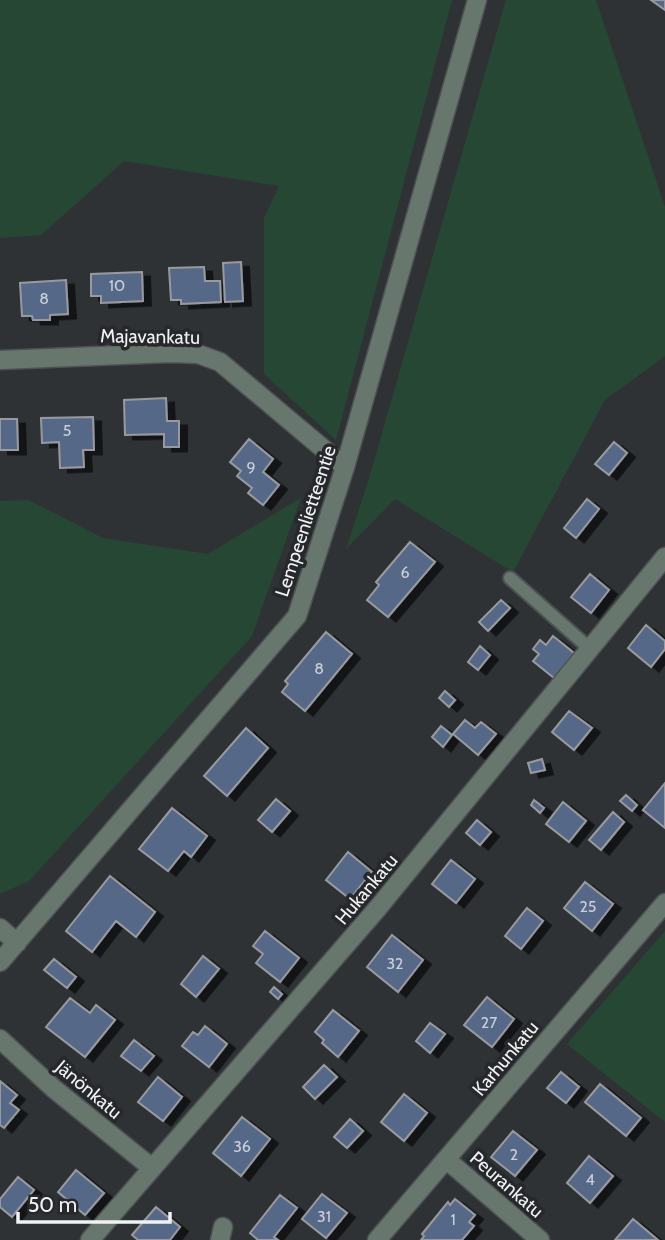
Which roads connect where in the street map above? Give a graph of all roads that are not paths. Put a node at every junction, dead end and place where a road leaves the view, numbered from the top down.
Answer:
1 (477, 0) edge
2 (0, 360) edge
3 (345, 467) junction
4 (665, 557) edge
5 (510, 578) dead end
6 (589, 649) junction
7 (665, 903) edge
8 (0, 928) edge
9 (17, 943) junction
10 (0, 962) edge
11 (0, 1039) edge
12 (447, 1160) junction
13 (152, 1168) junction
14 (90, 1240) edge
15 (377, 1240) edge
16 (540, 1240) edge

1 - 3 street, Lempeenlietteentie
2 - 3 street, Majavankatu
3 - 9 street, Lempeenlietteentie
4 - 6 street, Hukankatu
5 - 6 lane
6 - 13 street, Hukankatu
7 - 12 street, Karhunkatu
8 - 9 street
9 - 10 street, Lempeenlietteentie
11 - 13 street, Jänönkatu
12 - 15 street, Karhunkatu
12 - 16 street, Peurankatu
13 - 14 street, Hukankatu

